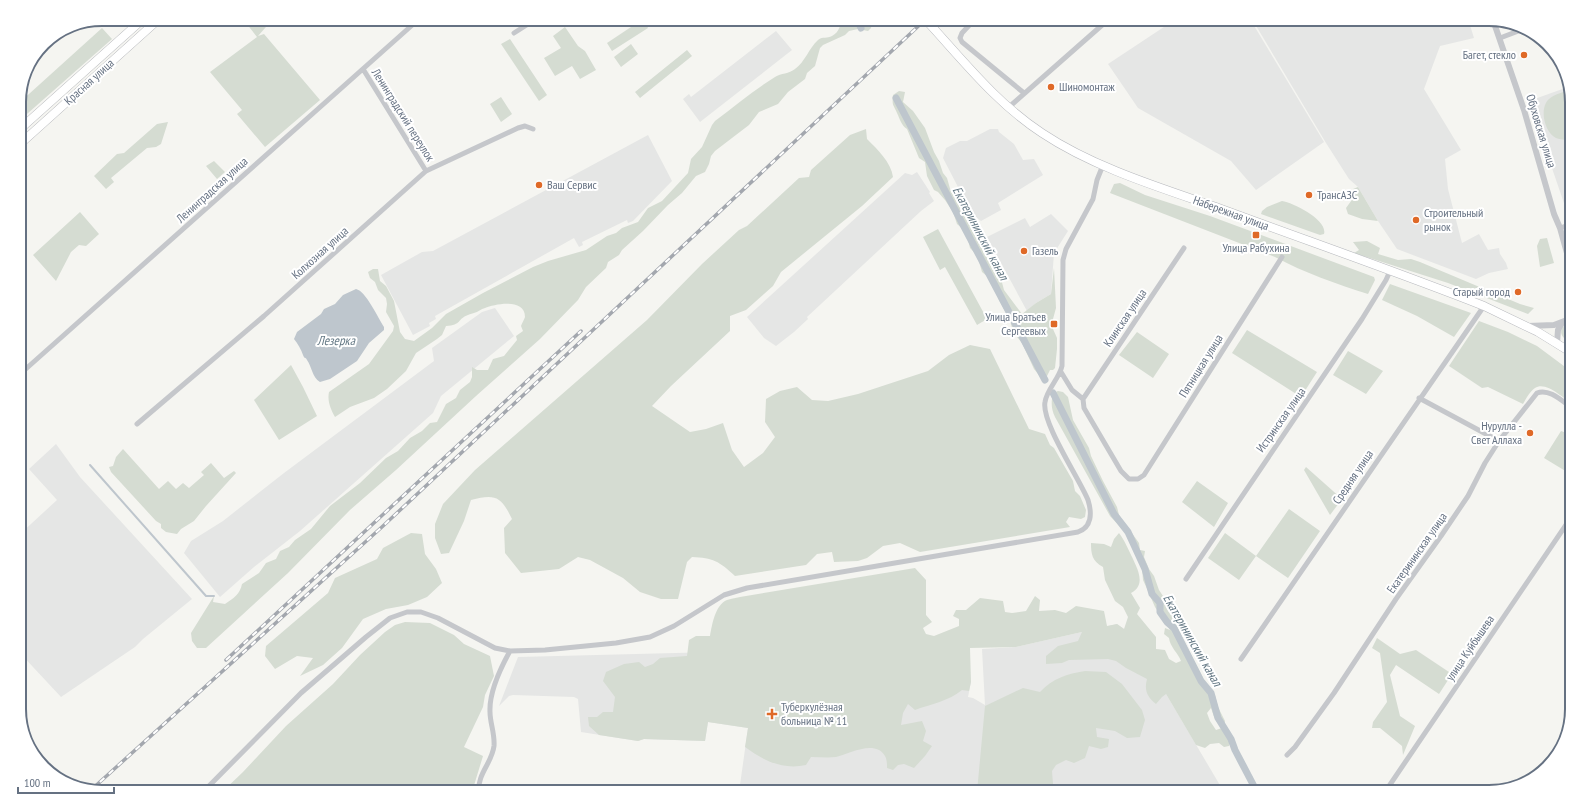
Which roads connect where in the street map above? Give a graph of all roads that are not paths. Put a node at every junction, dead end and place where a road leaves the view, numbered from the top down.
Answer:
1 (135, 26) edge
2 (151, 26) edge
3 (411, 26) edge
4 (525, 26) edge
5 (931, 26) edge
6 (968, 26) edge
7 (1101, 26) edge
8 (1496, 27) edge
9 (1517, 32) edge
10 (514, 33) dead end
11 (1500, 38) junction
12 (363, 69) junction
13 (1024, 93) junction
14 (1009, 108) junction
15 (26, 124) edge
16 (532, 129) dead end
17 (26, 139) edge
18 (1103, 165) junction
19 (426, 171) junction
20 (1565, 226) edge
21 (1560, 228) junction
22 (1565, 246) edge
23 (1184, 248) dead end
24 (1282, 256) dead end
25 (1390, 271) junction
26 (1484, 306) junction
27 (1565, 321) edge
28 (1562, 323) junction
29 (1528, 326) junction
30 (1557, 343) junction
31 (1565, 348) edge
32 (26, 369) edge
33 (1061, 372) junction
34 (1419, 398) junction
35 (1083, 399) junction
36 (1565, 403) edge
37 (137, 424) dead end
38 (1499, 441) junction
39 (1565, 526) edge
40 (1186, 579) dead end
41 (510, 651) junction
42 (1241, 659) dead end
43 (1287, 755) dead end
44 (210, 785) edge
45 (479, 785) edge
46 (1390, 785) edge

1 - 15 main road, Красная улица
2 - 17 main road, Красная улица
3 - 12 street, Ленинградская улица
4 - 10 street
5 - 14 main road, Набережная улица
6 - 13 street
7 - 13 street
8 - 11 street, Обуховская улица
9 - 11 street
11 - 21 street, Обуховская улица
12 - 19 street, Ленинградский переулок
12 - 32 street, Ленинградская улица
13 - 14 street
14 - 18 main road, Набережная улица
16 - 19 street, Колхозная улица
18 - 25 main road, Набережная улица
18 - 33 street
19 - 37 street, Колхозная улица
20 - 21 street
21 - 22 street, Обуховская улица
23 - 35 street, Клинская улица
24 - 35 street, Пятницкая улица
25 - 26 main road, Набережная улица
25 - 40 street, Истринская улица
26 - 29 main road, Набережная улица
26 - 34 street, Средняя улица
27 - 28 street
28 - 29 street
28 - 30 street
29 - 30 main road, Набережная улица
30 - 31 main road, Набережная улица
33 - 35 street
33 - 41 street
34 - 38 street
34 - 42 street, Средняя улица
36 - 38 street, Екатерининская улица
38 - 43 street, Екатерининская улица
39 - 46 street, улица Куйбышева
41 - 44 street
41 - 45 street

